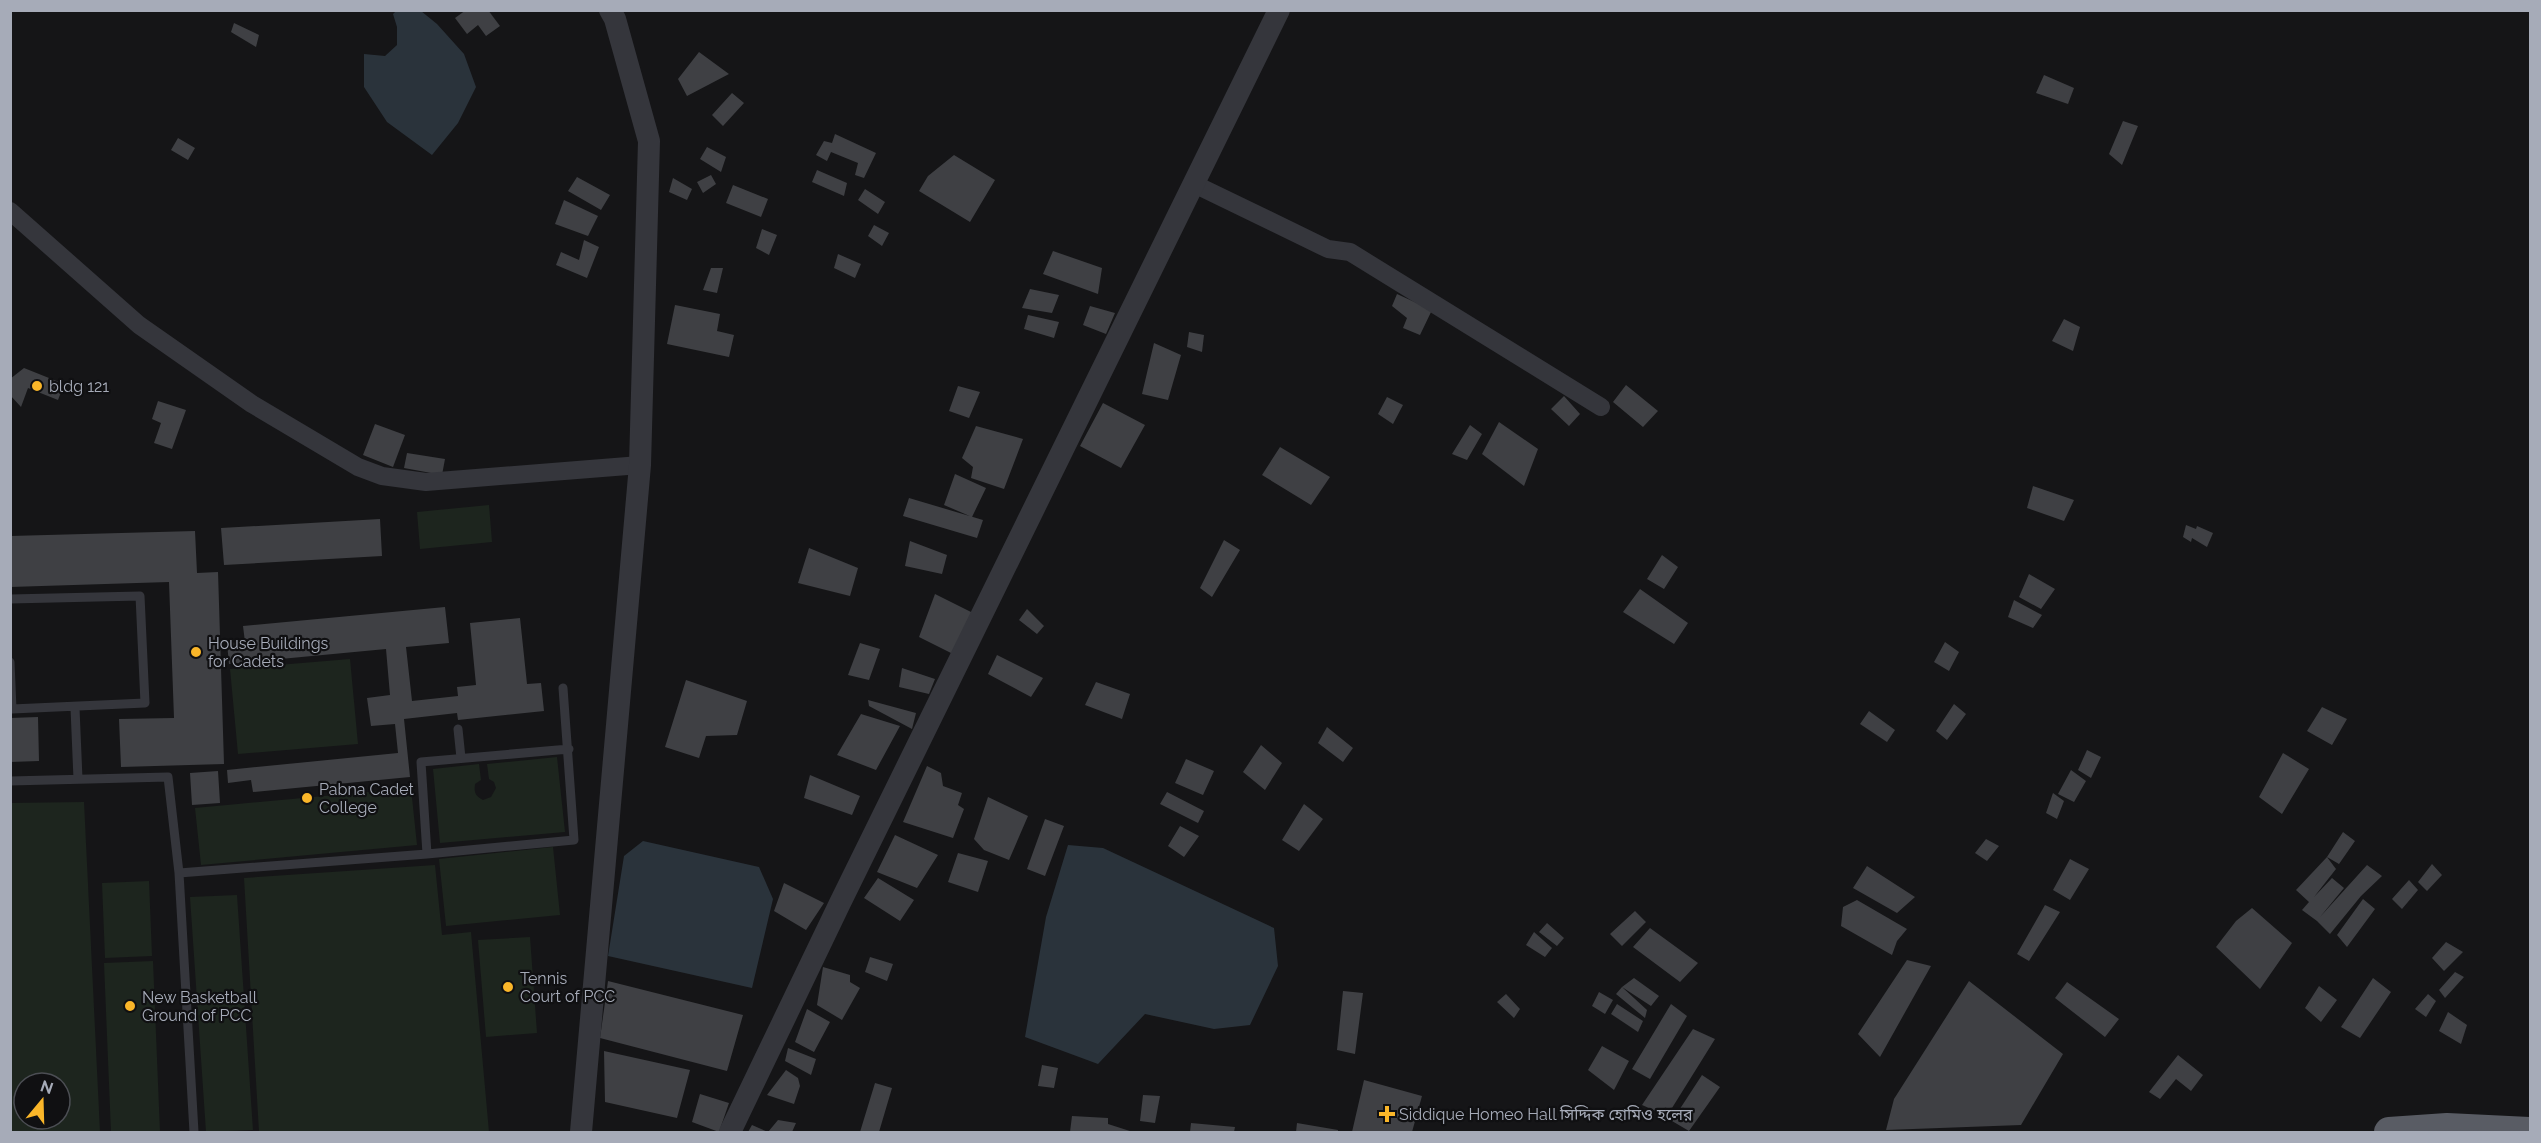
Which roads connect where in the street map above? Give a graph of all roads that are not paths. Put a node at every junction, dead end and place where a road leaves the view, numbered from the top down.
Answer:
1 (610, 10) edge
2 (1279, 10) edge
3 (1194, 184) junction
4 (10, 211) edge
5 (1601, 408) dead end
6 (640, 465) junction
7 (10, 599) edge
8 (10, 662) edge
9 (563, 688) dead end
10 (75, 708) junction
11 (458, 729) dead end
12 (569, 749) junction
13 (461, 758) junction
14 (78, 779) junction
15 (10, 781) edge
16 (427, 855) junction
17 (178, 873) junction
18 (194, 1132) edge
19 (581, 1132) edge
20 (730, 1132) edge
21 (2389, 1132) edge
22 (2529, 1132) edge

1 - 6 street
2 - 3 street
3 - 5 street
3 - 20 street
4 - 6 street
6 - 19 street
7 - 10 lane
8 - 10 lane
9 - 12 lane
10 - 14 lane
11 - 13 lane
12 - 13 lane
12 - 16 lane
13 - 16 lane
14 - 15 lane
14 - 17 lane
16 - 17 lane
17 - 18 lane
21 - 22 highway

